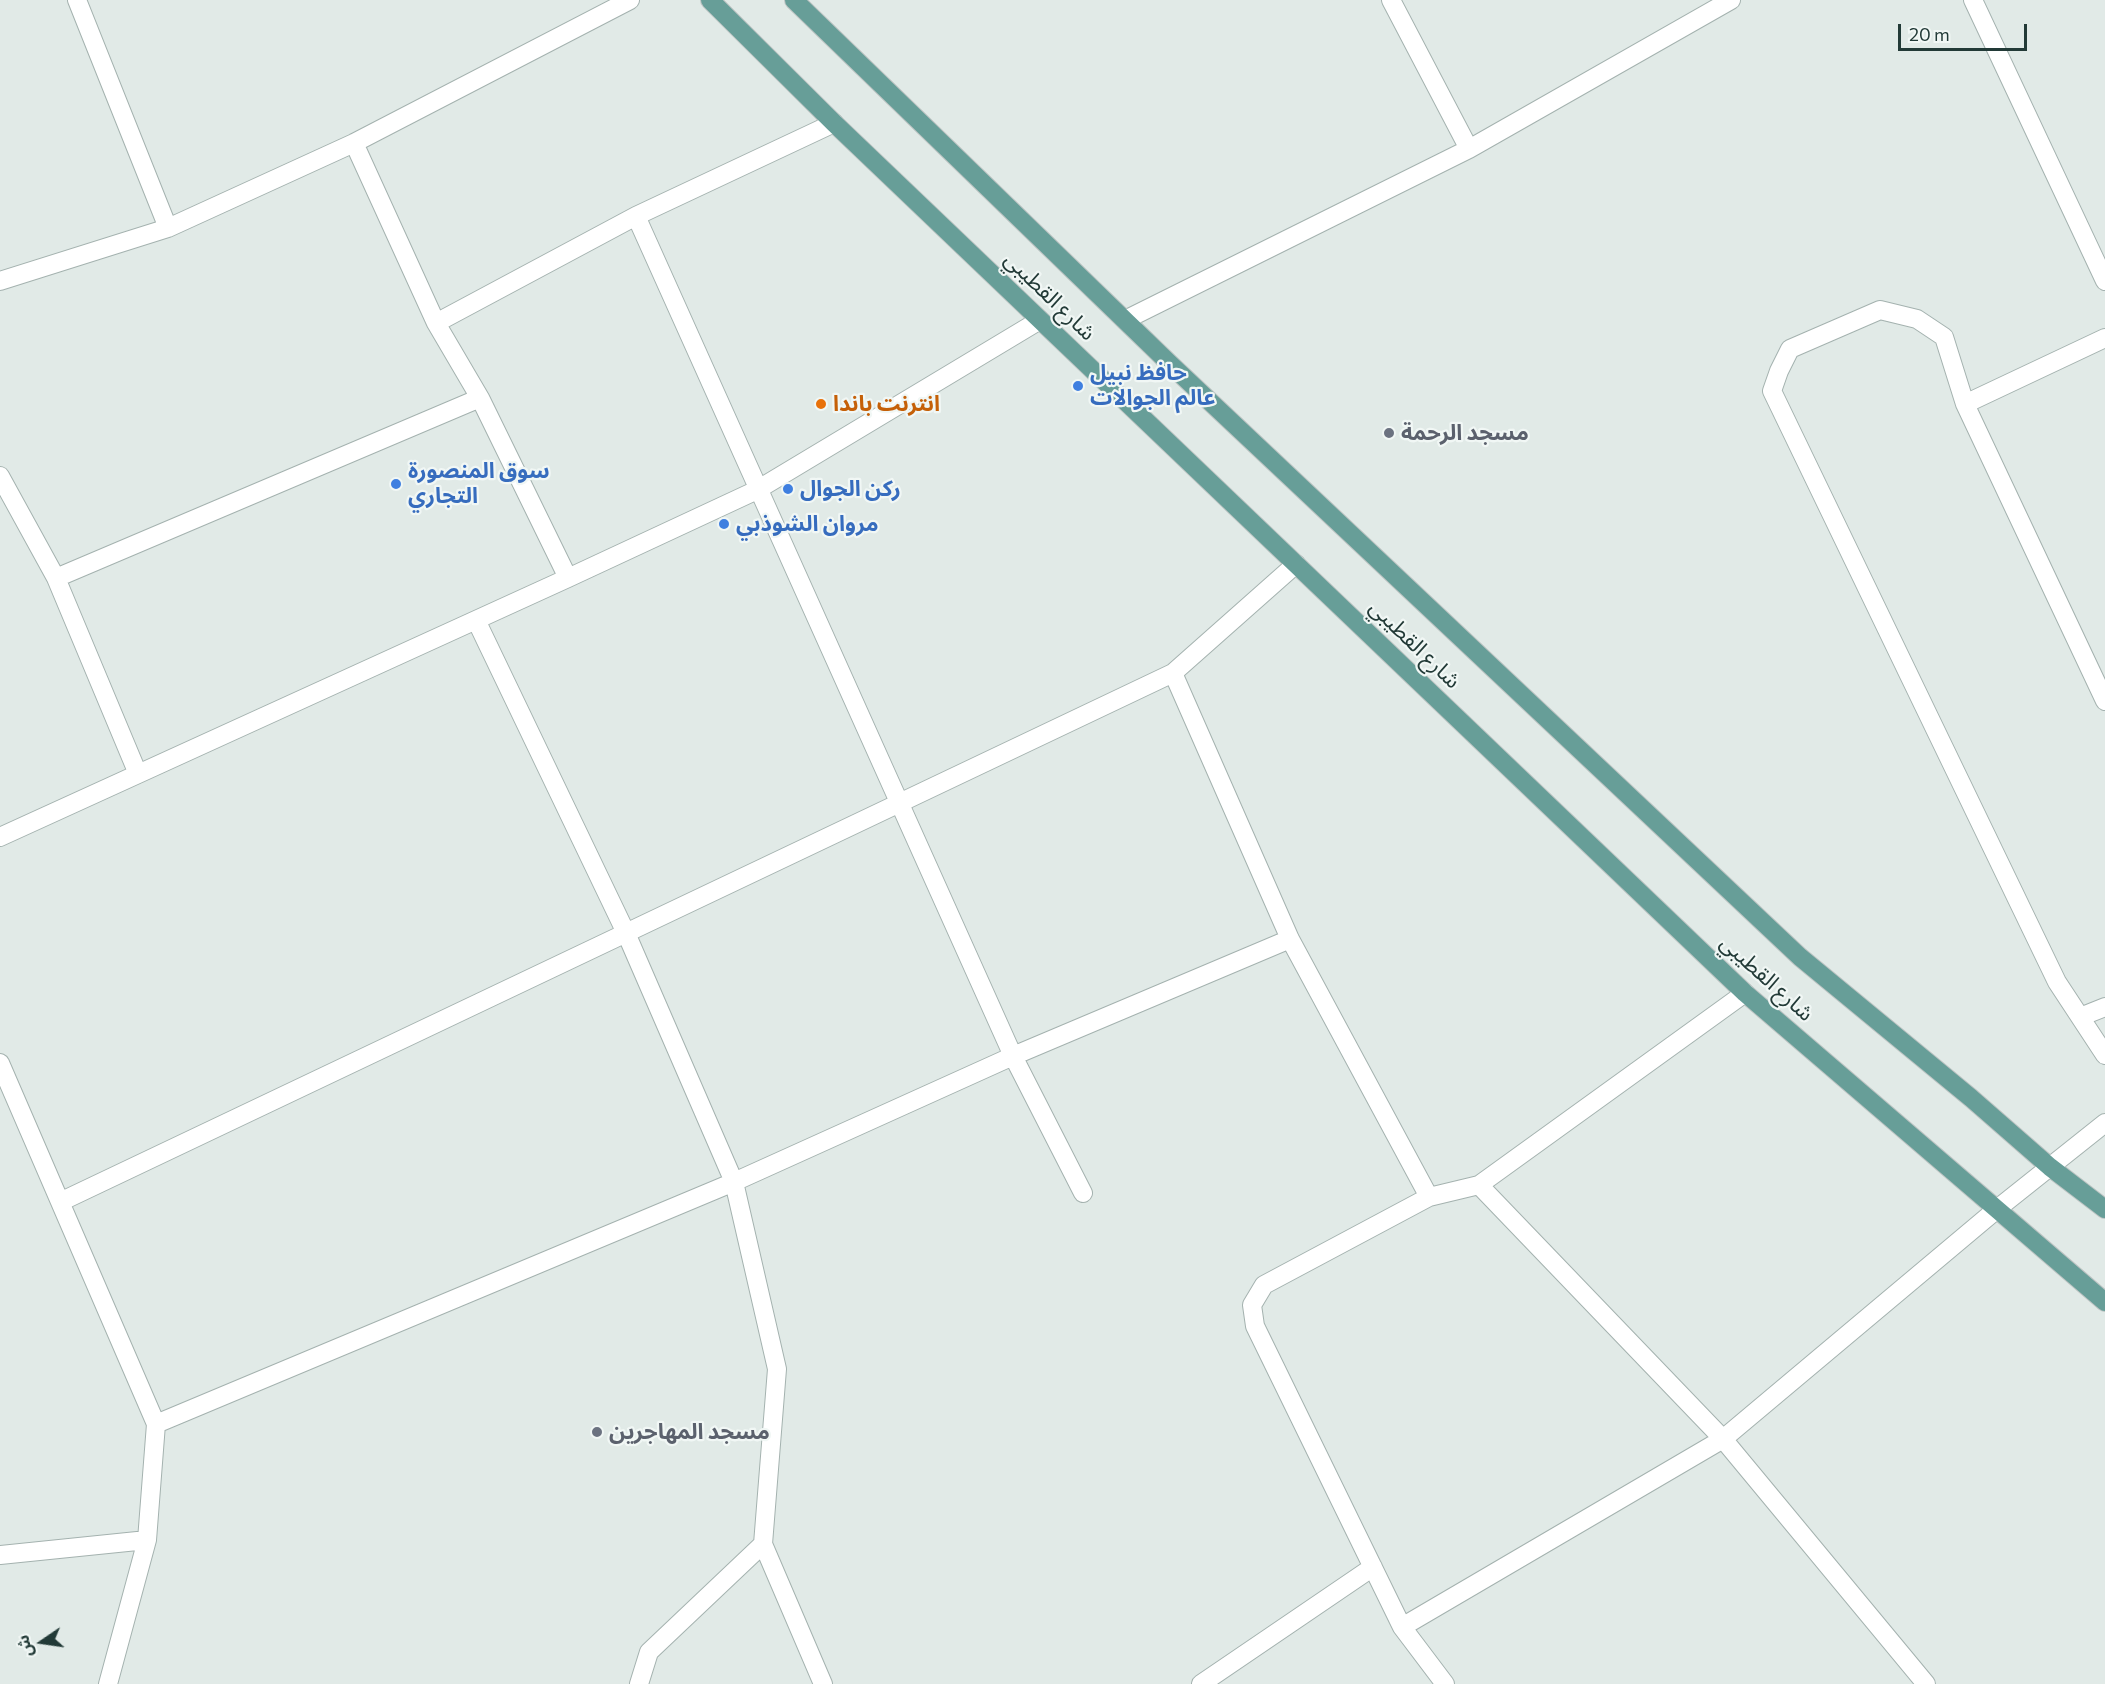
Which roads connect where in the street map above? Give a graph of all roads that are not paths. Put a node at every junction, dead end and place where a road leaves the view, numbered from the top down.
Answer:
1 (77, 0) edge
2 (630, 0) edge
3 (710, 0) edge
4 (794, 0) edge
5 (1391, 0) edge
6 (1731, 0) edge
7 (1973, 0) edge
8 (834, 123) junction
9 (354, 143) junction
10 (1469, 149) junction
11 (636, 216) junction
12 (168, 228) junction
13 (0, 281) edge
14 (2105, 281) edge
15 (1040, 320) junction
16 (1125, 320) junction
17 (436, 322) junction
18 (2105, 338) edge
19 (480, 398) junction
20 (1965, 404) junction
21 (0, 476) edge
22 (757, 490) junction
23 (1296, 564) junction
24 (56, 578) junction
25 (568, 578) junction
26 (476, 620) junction
27 (1173, 673) junction
28 (2100, 679) edge
29 (2105, 700) edge
30 (138, 774) junction
31 (900, 802) junction
32 (0, 837) edge
33 (626, 933) junction
34 (1290, 939) junction
35 (1745, 993) junction
36 (2105, 1007) edge
37 (2080, 1017) junction
38 (1014, 1056) junction
39 (2105, 1056) edge
40 (0, 1063) edge
41 (2105, 1123) edge
42 (2050, 1167) junction
43 (734, 1182) junction
44 (1479, 1185) junction
45 (1083, 1193) dead end
46 (1429, 1197) junction
47 (60, 1202) junction
48 (1997, 1209) junction
49 (2105, 1209) edge
50 (2105, 1302) edge
51 (156, 1424) junction
52 (1723, 1439) junction
53 (147, 1540) junction
54 (763, 1544) junction
55 (0, 1555) edge
56 (1373, 1568) junction
57 (1402, 1627) junction
58 (108, 1684) edge
59 (639, 1684) edge
60 (823, 1684) edge
61 (1201, 1684) edge
62 (1445, 1684) edge
63 (1926, 1684) edge

1 - 12 street
2 - 9 street
3 - 8 main road, شارع القطيبي
4 - 16 main road, شارع القطيبي
5 - 10 street
6 - 10 street
7 - 14 street
8 - 11 street
8 - 15 main road, شارع القطيبي
9 - 12 street
9 - 17 street
10 - 16 street
11 - 17 street
11 - 22 street
12 - 13 street
15 - 22 street
15 - 23 main road, شارع القطيبي
16 - 42 main road, شارع القطيبي
17 - 19 street
18 - 20 street
19 - 24 street
19 - 25 street
20 - 28 street
20 - 37 street
21 - 24 street
22 - 25 street
22 - 31 street
23 - 27 street
23 - 35 main road, شارع القطيبي
24 - 30 street
25 - 26 street
26 - 30 street
26 - 33 street
27 - 31 street
27 - 34 street
28 - 29 street
30 - 32 street
31 - 33 street
31 - 38 street
33 - 43 street
33 - 47 street
34 - 38 street
34 - 46 street
35 - 44 street
35 - 48 main road, شارع القطيبي
36 - 37 street
37 - 39 street
38 - 43 street
38 - 45 street
40 - 47 street
41 - 42 street
42 - 48 street
42 - 49 main road, شارع القطيبي
43 - 51 street
43 - 54 street
44 - 46 street
44 - 52 street
46 - 56 street
47 - 51 street
48 - 50 main road, شارع القطيبي
48 - 52 street
51 - 53 street
52 - 57 street
52 - 63 street
53 - 55 street
53 - 58 street
54 - 59 street
54 - 60 street
56 - 57 street
56 - 61 street
57 - 62 street

